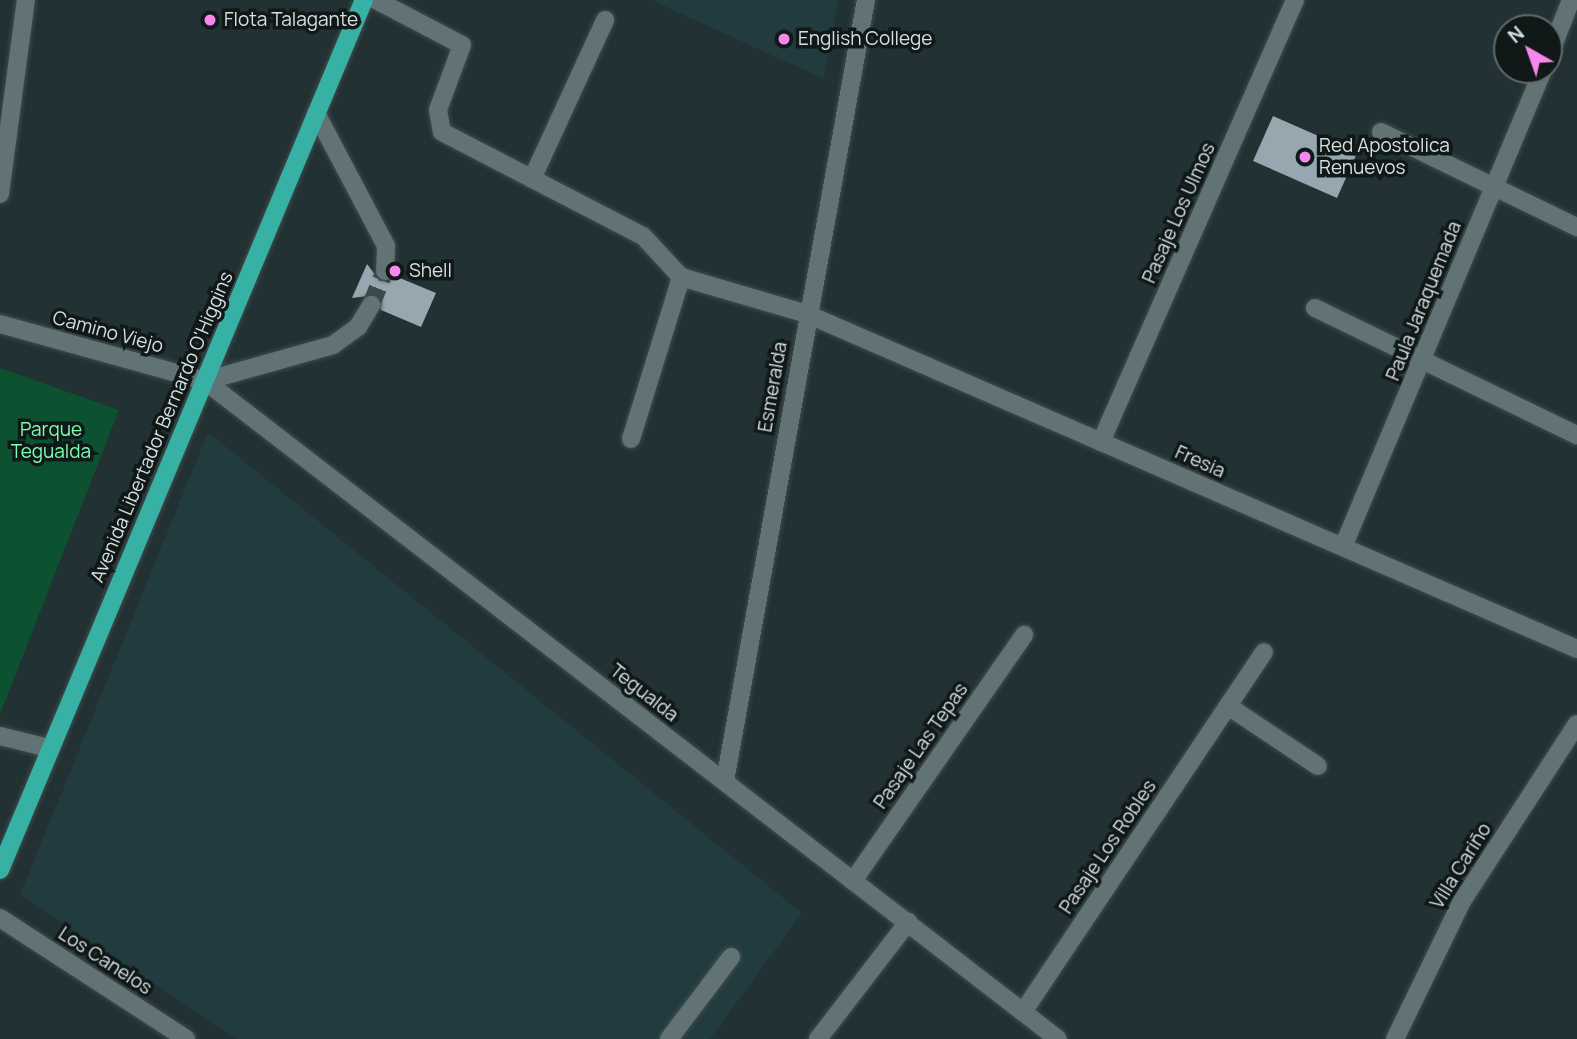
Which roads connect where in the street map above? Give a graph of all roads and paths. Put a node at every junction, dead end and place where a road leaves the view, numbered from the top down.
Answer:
1 (26, 0) edge
2 (364, 0) edge
3 (376, 0) edge
4 (866, 0) edge
5 (1295, 0) edge
6 (1571, 0) edge
7 (605, 20) dead end
8 (1563, 20) edge
9 (1537, 84) edge
10 (316, 113) junction
11 (1381, 132) dead end
12 (532, 179) junction
13 (1494, 186) junction
14 (0, 194) edge
15 (1577, 227) edge
16 (385, 271) tunnel mouth
17 (681, 277) junction
18 (371, 306) tunnel mouth
19 (1315, 308) dead end
20 (807, 314) junction
21 (0, 324) edge
22 (1423, 360) junction
23 (205, 381) junction
24 (1577, 435) edge
25 (631, 439) dead end
26 (1101, 442) junction
27 (1343, 547) junction
28 (1024, 635) dead end
29 (1577, 649) edge
30 (1264, 652) dead end
31 (1228, 706) junction
32 (1577, 724) edge
33 (0, 736) edge
34 (49, 748) junction
35 (1318, 766) dead end
36 (725, 782) junction
37 (0, 870) edge
38 (853, 881) junction
39 (0, 918) edge
40 (908, 922) junction
41 (731, 957) dead end
42 (1023, 1012) junction
43 (1047, 1036) edge
44 (186, 1039) edge
45 (669, 1039) edge
46 (818, 1039) edge
47 (1395, 1039) edge

1 - 14 street
2 - 10 main road, Avenida Libertador Bernardo O'Higgins
3 - 12 street
4 - 20 street, Esmeralda
5 - 26 street, Pasaje Los Ulmos
6 - 8 street
7 - 12 street
9 - 13 street, Paula Jaraquemada
10 - 16 street
10 - 23 main road, Avenida Libertador Bernardo O'Higgins
11 - 13 street
12 - 17 street
13 - 15 street
13 - 22 street, Paula Jaraquemada
17 - 20 street, Fresia
17 - 25 street
18 - 23 street
19 - 22 street
20 - 26 street, Fresia
20 - 36 street, Esmeralda
21 - 23 street, Camino Viejo
22 - 24 street
22 - 27 street, Paula Jaraquemada
23 - 34 main road, Avenida Libertador Bernardo O'Higgins
23 - 36 street, Tegualda
26 - 27 street, Fresia
27 - 29 street, Fresia
28 - 38 street, Pasaje Las Tepas
30 - 31 street, Pasaje Los Robles
31 - 35 street
31 - 42 street, Pasaje Los Robles
32 - 47 street, Villa Cariño
33 - 34 street
34 - 37 main road, Avenida Libertador Bernardo O'Higgins
36 - 38 street, Tegualda
38 - 40 street, Tegualda
39 - 44 street, Los Canelos
40 - 42 street, Tegualda
40 - 46 street
41 - 45 street
42 - 43 street, Tegualda

